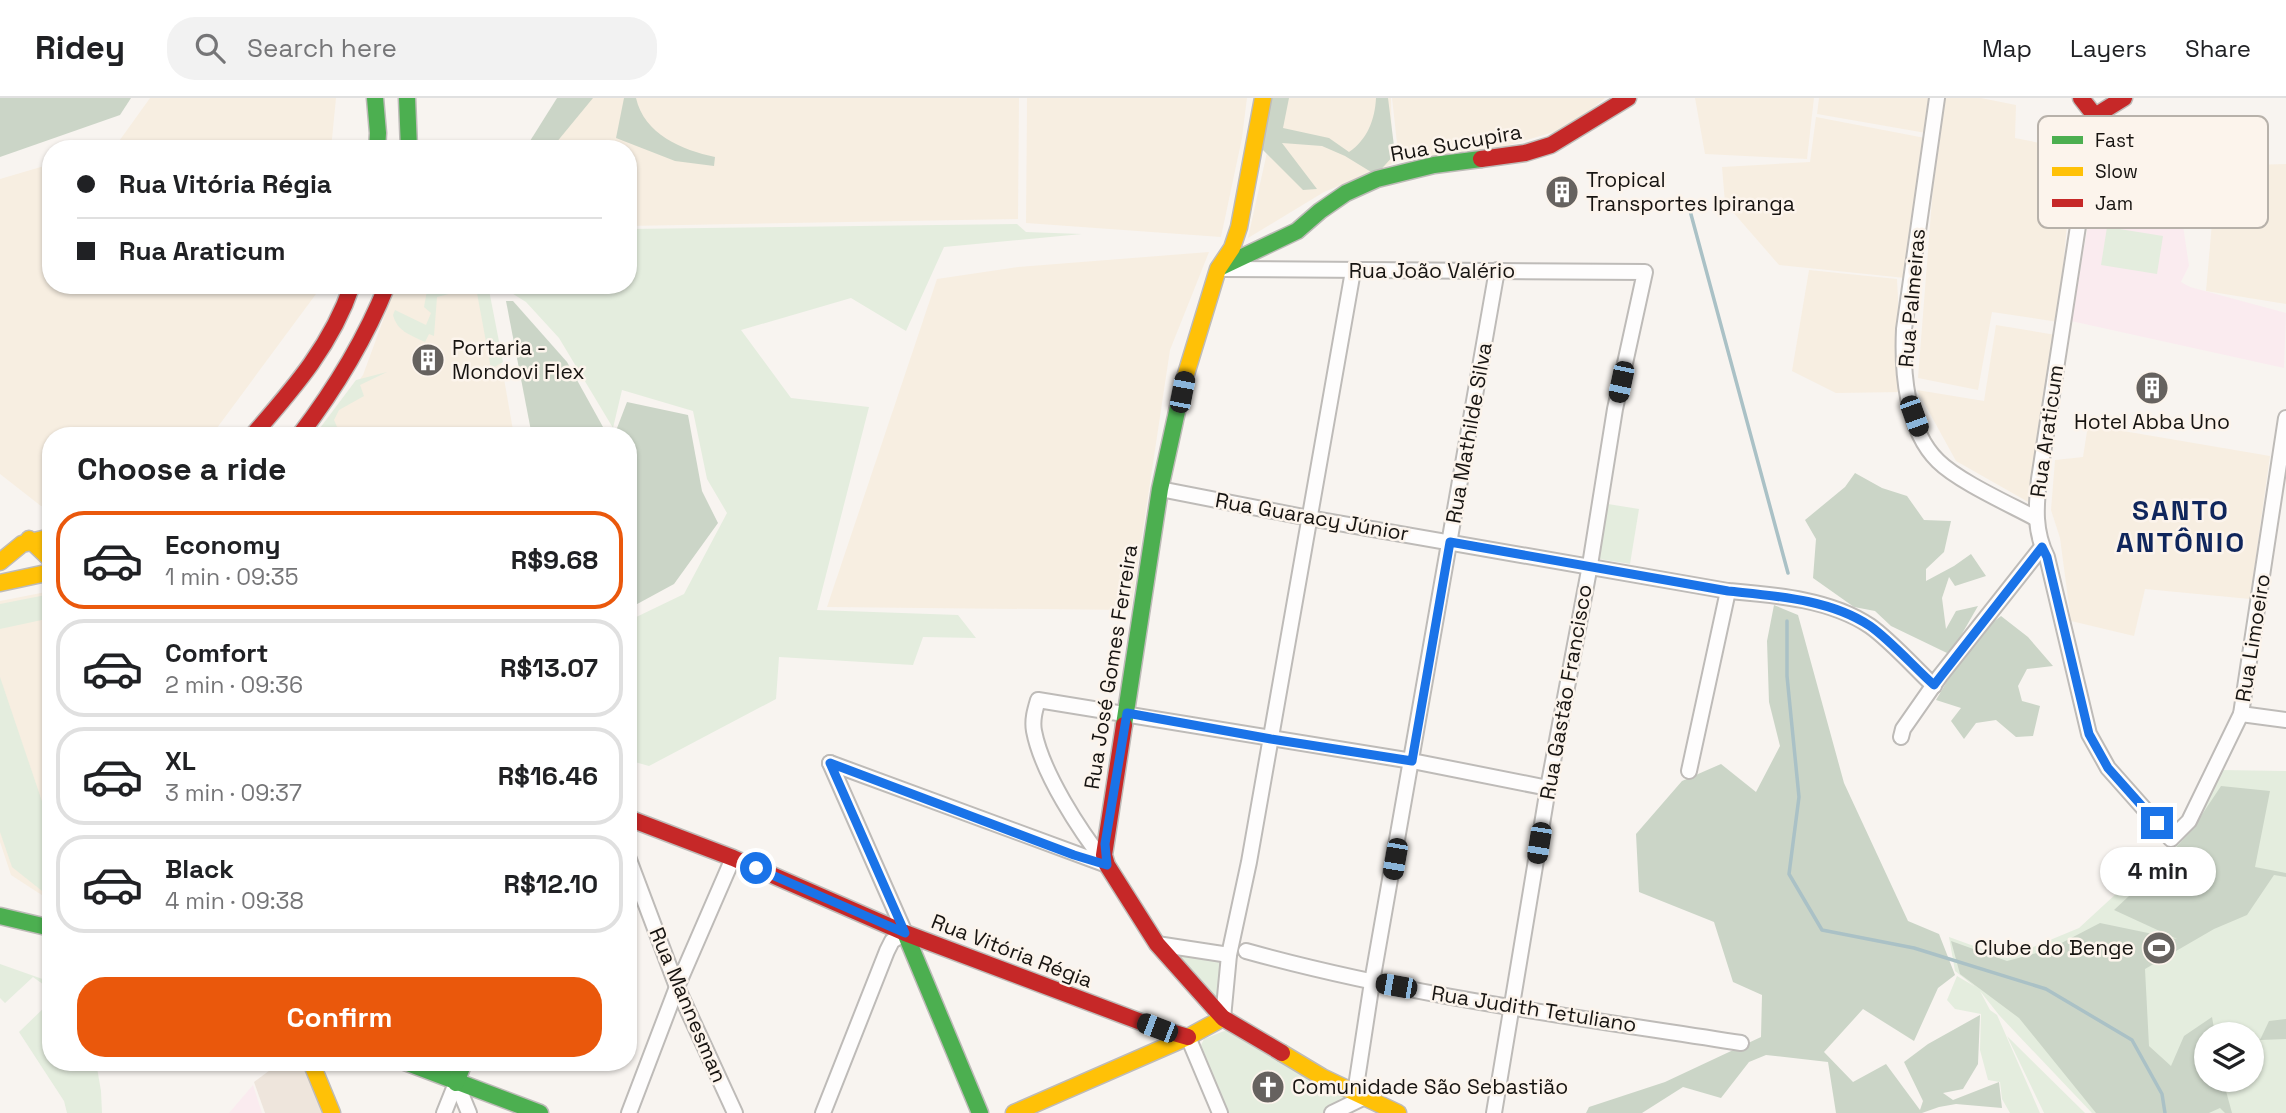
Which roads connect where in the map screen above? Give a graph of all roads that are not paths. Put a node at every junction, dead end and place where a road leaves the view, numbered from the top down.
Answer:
1 (375, 98) edge
2 (407, 98) edge
3 (1263, 98) edge
4 (1628, 98) edge
5 (1937, 98) edge
6 (2081, 98) edge
7 (2124, 98) edge
8 (2095, 116) joint
9 (378, 140) edge
10 (409, 140) edge
11 (2077, 228) edge
12 (1218, 268) junction
13 (1353, 271) junction
14 (1497, 271) junction
15 (1645, 272) joint
16 (348, 294) edge
17 (383, 294) edge
18 (2286, 418) edge
19 (260, 427) edge
20 (305, 427) edge
21 (1160, 489) junction
22 (1309, 518) junction
23 (2035, 518) junction
24 (42, 538) edge
25 (29, 539) junction
26 (1450, 542) junction
27 (2042, 547) junction
28 (42, 551) edge
29 (0, 562) edge
30 (1590, 565) junction
31 (42, 574) edge
32 (0, 583) edge
33 (1728, 591) junction
34 (1934, 685) junction
35 (1127, 713) junction
36 (2241, 714) junction
37 (2286, 720) edge
38 (1901, 737) dead end
39 (1271, 739) junction
40 (1412, 761) junction
41 (1689, 771) dead end
42 (1548, 788) junction
43 (637, 821) edge
44 (2171, 839) joint
45 (733, 858) junction
46 (1107, 865) junction
47 (637, 881) edge
48 (0, 900) edge
49 (0, 916) edge
50 (30, 922) junction
51 (42, 925) edge
52 (905, 933) junction
53 (1157, 944) junction
54 (1246, 951) dead end
55 (1229, 955) junction
56 (1372, 982) junction
57 (677, 987) junction
58 (1512, 1007) junction
59 (1223, 1018) junction
60 (1188, 1037) junction
61 (1741, 1043) dead end
62 (315, 1071) edge
63 (427, 1071) edge
64 (452, 1071) edge
65 (461, 1071) edge
66 (456, 1083) junction
67 (1360, 1095) junction
68 (332, 1113) edge
69 (444, 1113) edge
70 (469, 1113) edge
71 (540, 1113) edge
72 (629, 1113) edge
73 (735, 1113) edge
74 (823, 1113) edge
75 (981, 1113) edge
76 (1014, 1113) edge
77 (1220, 1113) edge
78 (1332, 1113) edge
79 (1398, 1113) edge
80 (1494, 1113) edge

1 - 9 street
2 - 10 street
3 - 12 street, Rua José Gomes Ferreira
4 - 12 street, Rua Sucupira
5 - 23 street, Rua Palmeiras
6 - 8 street
7 - 8 street
11 - 23 street, Rua Araticum
12 - 13 street, Rua João Valério
12 - 21 street, Rua José Gomes Ferreira
13 - 14 street, Rua João Valério
13 - 22 street
14 - 15 street, Rua João Valério
14 - 26 street, Rua Mathilde Silva
15 - 30 street, Rua Gastão Francisco
16 - 19 street
17 - 20 street
18 - 36 street, Rua Limoeiro
21 - 22 street, Rua Guaracy Júnior
21 - 35 street, Rua José Gomes Ferreira
22 - 26 street, Rua Guaracy Júnior
22 - 39 street
23 - 27 street, Rua Araticum
24 - 25 street
25 - 28 street
25 - 29 street
26 - 30 street, Rua Guaracy Júnior
26 - 40 street, Rua Mathilde Silva
27 - 34 street
27 - 44 street, Rua Araticum
30 - 33 street, Rua Guaracy Júnior
30 - 42 street, Rua Gastão Francisco
31 - 32 street
33 - 34 street, Rua Guaracy Júnior
33 - 41 street
34 - 38 street
35 - 39 street
35 - 46 street, Rua José Gomes Ferreira
35 - 46 street
36 - 37 street
36 - 44 street, Rua Limoeiro
39 - 40 street
39 - 55 street
40 - 42 street
40 - 56 street, Rua Mathilde Silva
42 - 58 street, Rua Gastão Francisco
43 - 45 street, Rua Vitória Régia
45 - 52 street, Rua Vitória Régia
45 - 57 street
46 - 52 street
46 - 53 street
47 - 57 street, Rua Mannesman
48 - 50 street
49 - 50 street
50 - 51 street
52 - 60 street, Rua Vitória Régia
52 - 74 street
52 - 75 street
53 - 55 street
53 - 59 street
54 - 56 street, Rua Judith Tetuliano
55 - 59 street
56 - 58 street, Rua Judith Tetuliano
56 - 67 street, Rua Mathilde Silva
57 - 72 street
57 - 73 street, Rua Mannesman
58 - 61 street, Rua Judith Tetuliano
58 - 80 street, Rua Gastão Francisco
59 - 60 street
59 - 67 street
60 - 76 street
60 - 77 street
62 - 68 street
63 - 66 street
64 - 66 street
65 - 66 street
66 - 69 street
66 - 70 street
66 - 71 street
67 - 78 street
67 - 79 street

